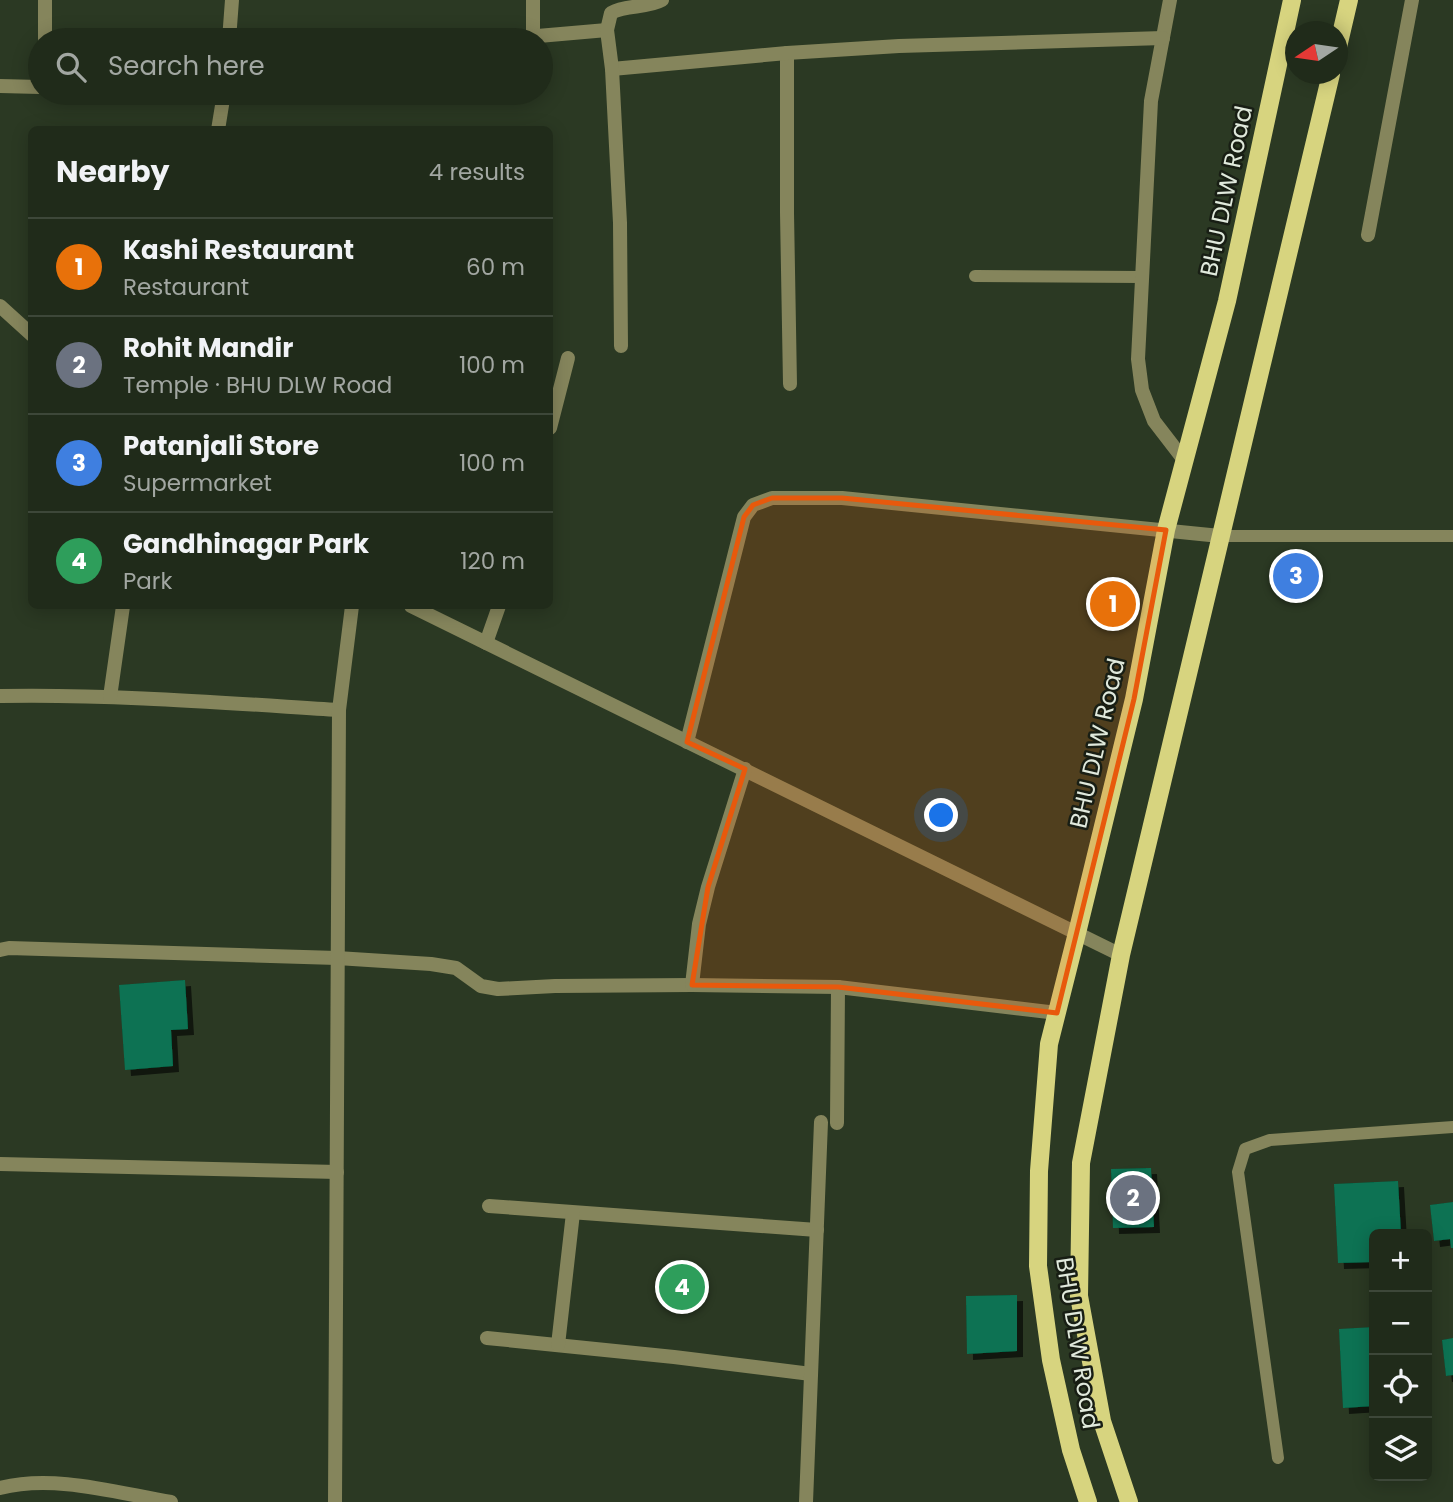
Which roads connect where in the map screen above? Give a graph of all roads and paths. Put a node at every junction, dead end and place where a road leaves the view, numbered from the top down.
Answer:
1 (46, 0) edge
2 (232, 0) edge
3 (533, 0) edge
4 (662, 0) edge
5 (1170, 0) edge
6 (1292, 0) edge
7 (1349, 0) edge
8 (1412, 0) edge
9 (1344, 21) edge
10 (45, 28) edge
11 (230, 28) edge
12 (533, 28) edge
13 (607, 30) junction
14 (553, 34) edge
15 (1163, 38) junction
16 (787, 53) junction
17 (612, 69) junction
18 (1329, 84) edge
19 (0, 86) edge
20 (28, 87) edge
21 (222, 105) edge
22 (219, 126) edge
23 (1368, 235) dead end
24 (975, 275) dead end
25 (1142, 277) junction
26 (0, 306) edge
27 (28, 331) edge
28 (621, 346) dead end
29 (568, 358) dead end
30 (790, 384) dead end
31 (553, 416) edge
32 (1184, 460) junction
33 (1166, 530) junction
34 (1220, 536) junction
35 (1453, 536) edge
36 (123, 609) edge
37 (352, 609) edge
38 (417, 609) edge
39 (498, 609) edge
40 (486, 643) junction
41 (0, 696) edge
42 (110, 697) junction
43 (339, 710) junction
44 (687, 742) junction
45 (745, 769) junction
46 (1077, 933) junction
47 (0, 950) edge
48 (1121, 955) junction
49 (337, 958) junction
50 (692, 985) junction
51 (838, 987) junction
52 (1057, 1013) junction
53 (821, 1122) dead end
54 (837, 1123) dead end
55 (1453, 1127) edge
56 (0, 1164) edge
57 (337, 1172) junction
58 (489, 1206) dead end
59 (573, 1213) junction
60 (817, 1230) junction
61 (487, 1338) dead end
62 (558, 1345) junction
63 (811, 1374) junction
64 (1278, 1458) dead end
65 (0, 1488) edge
66 (171, 1502) edge
67 (335, 1502) edge
68 (806, 1502) edge
69 (1088, 1502) edge
70 (1129, 1502) edge

1 - 10 street
2 - 11 street
3 - 12 street
4 - 13 street
5 - 15 street
6 - 32 main road, BHU DLW Road
7 - 9 main road
8 - 23 street
13 - 14 street
13 - 17 street
15 - 16 street
15 - 25 street
16 - 17 street
16 - 30 street
17 - 28 street
18 - 34 main road, BHU DLW Road
19 - 20 street
21 - 22 street
24 - 25 lane
25 - 32 street
26 - 27 street
29 - 31 street
32 - 33 main road, BHU DLW Road
33 - 34 street
33 - 44 street
33 - 46 main road, BHU DLW Road
34 - 35 lane
34 - 48 main road, BHU DLW Road
36 - 42 street
37 - 43 street
38 - 40 street
39 - 40 street
40 - 44 street
41 - 42 street
42 - 43 street
43 - 49 street
44 - 45 street
45 - 46 street
45 - 50 street
46 - 48 street
46 - 52 main road, BHU DLW Road
47 - 49 street
48 - 70 main road, BHU DLW Road
49 - 50 street
49 - 57 street
50 - 51 street
51 - 52 street
51 - 54 street
52 - 69 main road, BHU DLW Road
53 - 60 street
55 - 64 lane
56 - 57 street
57 - 67 street
58 - 59 street
59 - 60 street
59 - 62 street
60 - 63 street
61 - 62 street
62 - 63 street
63 - 68 street
65 - 66 street

